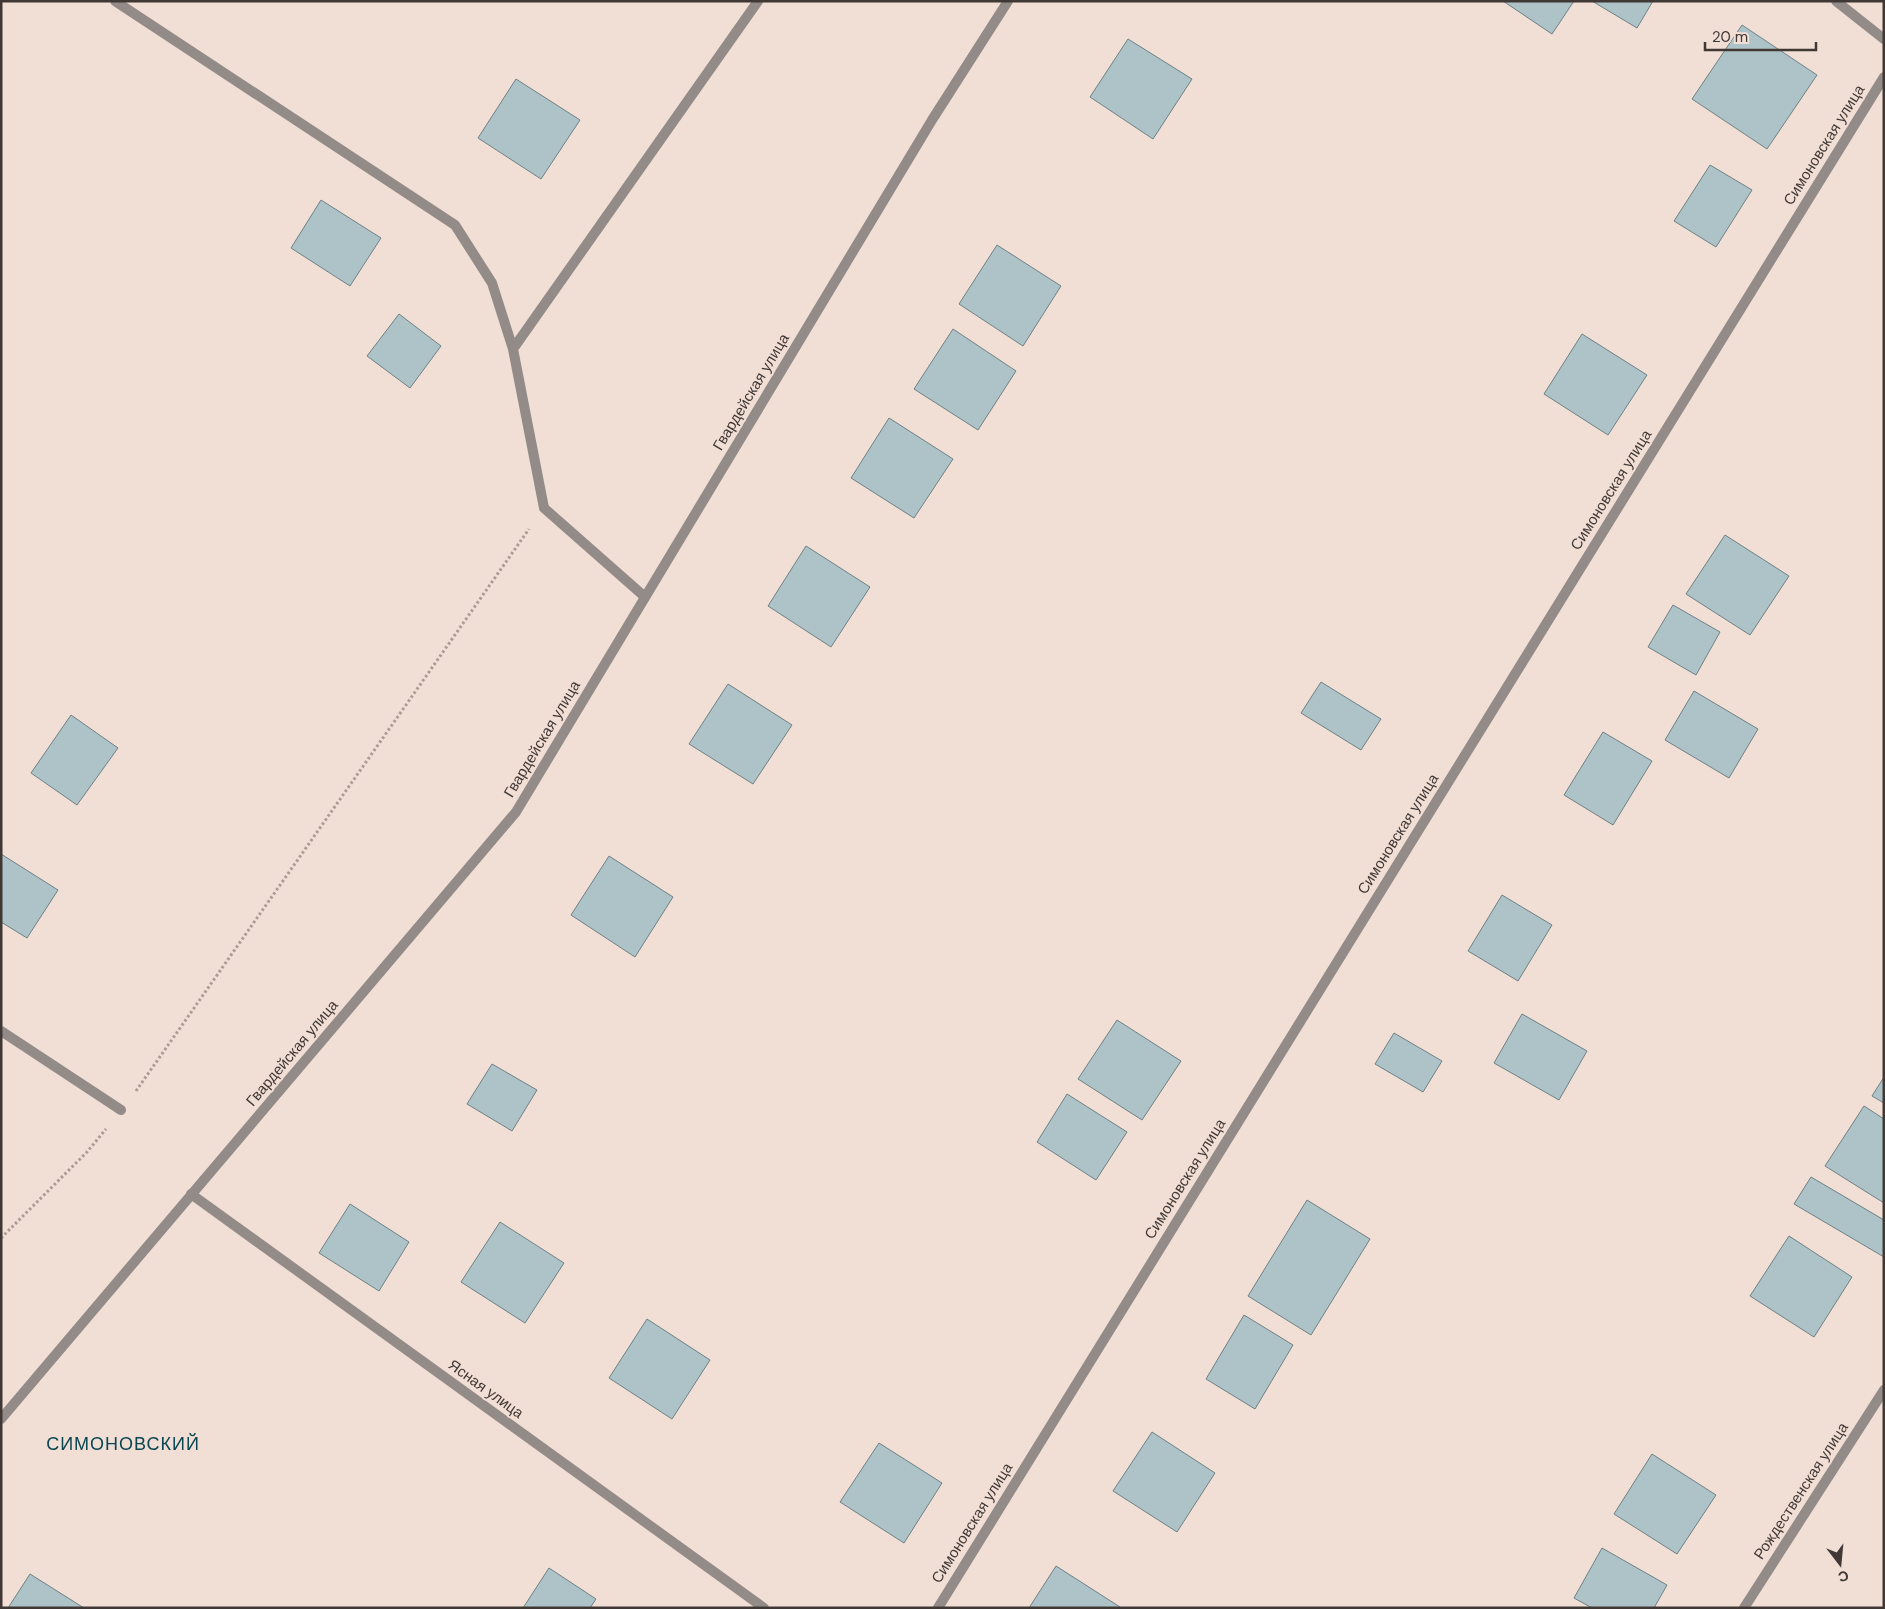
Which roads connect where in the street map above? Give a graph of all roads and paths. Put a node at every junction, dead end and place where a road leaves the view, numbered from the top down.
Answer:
1 (115, 1) edge
2 (758, 1) edge
3 (1008, 1) edge
4 (1836, 1) edge
5 (1884, 39) edge
6 (1884, 77) edge
7 (513, 349) junction
8 (544, 508) junction
9 (645, 597) junction
10 (1, 1031) edge
11 (121, 1110) junction
12 (191, 1194) junction
13 (1, 1238) edge
14 (1884, 1390) edge
15 (1, 1419) edge
16 (764, 1608) edge
17 (938, 1608) edge
18 (1744, 1608) edge

1 - 7 street
2 - 7 street
3 - 9 street, Гвардейская улица
4 - 5 street
6 - 17 street, Симоновская улица
7 - 8 street
8 - 9 street
8 - 11 path
9 - 12 street, Гвардейская улица
10 - 11 street
11 - 13 path
12 - 15 street, Гвардейская улица
12 - 16 street, Ясная улица
14 - 18 street, Рождественская улица

